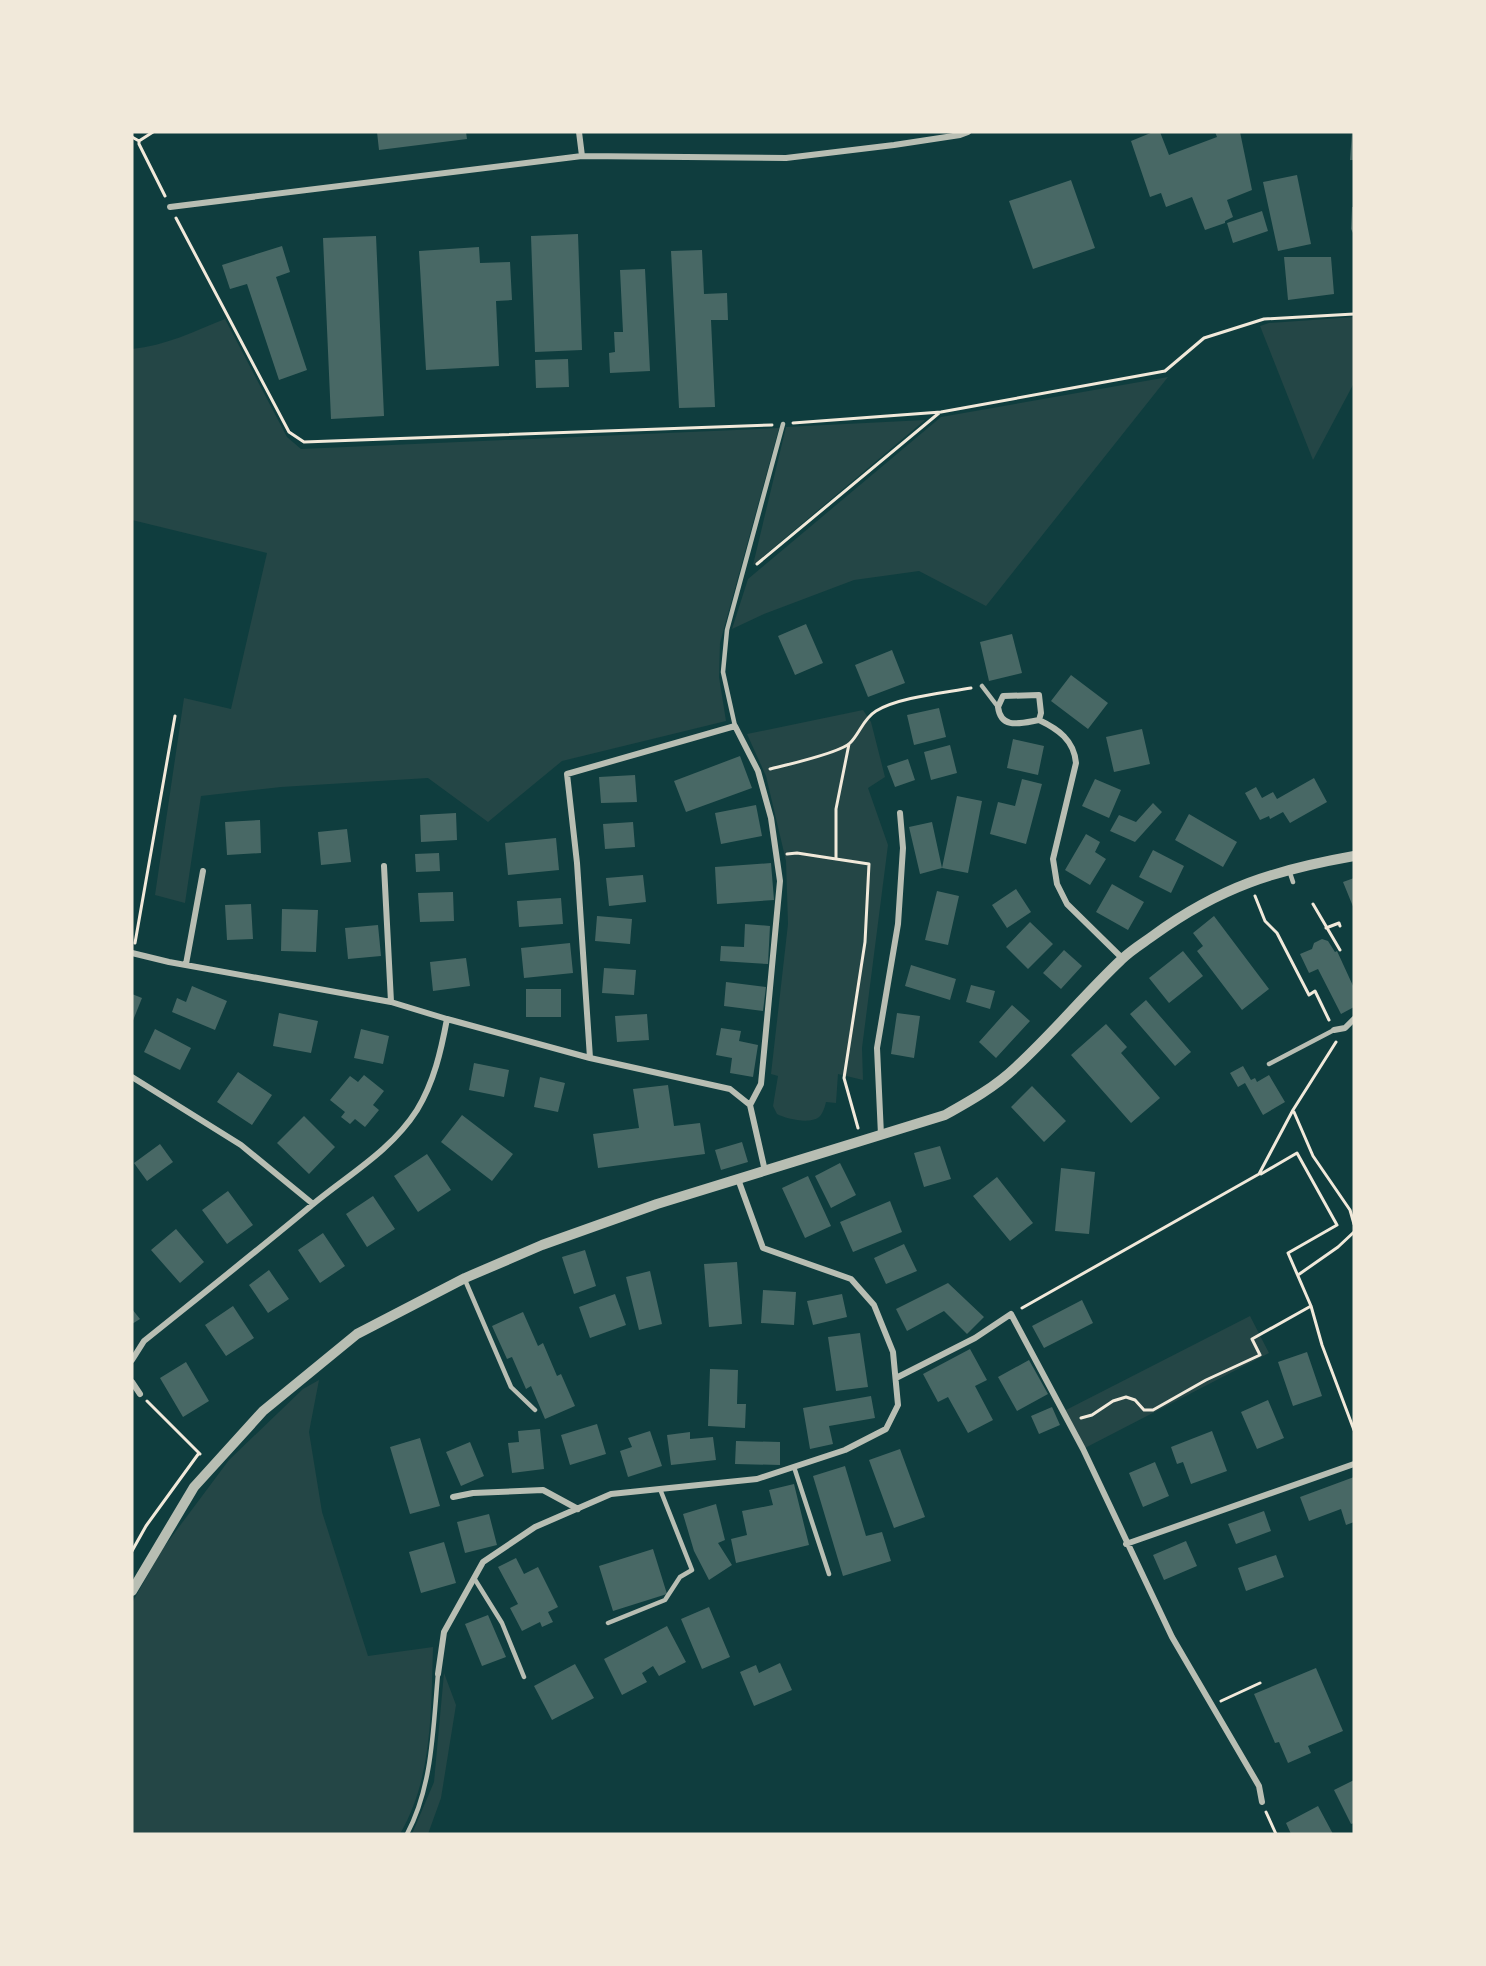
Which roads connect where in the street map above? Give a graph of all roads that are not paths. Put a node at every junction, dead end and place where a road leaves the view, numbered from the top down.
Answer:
1 (579, 132) edge
2 (968, 132) edge
3 (582, 156) junction
4 (170, 207) road end
5 (783, 424) road end
6 (982, 686) road end
7 (998, 707) junction
8 (1039, 720) junction
9 (735, 726) junction
10 (900, 813) dead end
11 (1354, 856) edge
12 (384, 866) dead end
13 (1289, 869) junction
14 (203, 871) dead end
15 (1293, 882) dead end
16 (133, 953) edge
17 (1122, 958) junction
18 (186, 964) junction
19 (391, 1002) junction
20 (447, 1019) junction
21 (1354, 1020) edge
22 (1334, 1030) joint
23 (590, 1058) junction
24 (1269, 1064) dead end
25 (132, 1077) edge
26 (750, 1105) junction
27 (881, 1135) junction
28 (765, 1171) junction
29 (738, 1179) junction
30 (313, 1204) junction
31 (465, 1278) junction
32 (132, 1360) edge
33 (896, 1378) junction
34 (132, 1382) edge
35 (140, 1394) road end
36 (535, 1410) dead end
37 (1354, 1464) edge
38 (794, 1467) junction
39 (660, 1489) junction
40 (453, 1497) dead end
41 (578, 1509) junction
42 (1126, 1544) junction
43 (829, 1574) dead end
44 (474, 1578) junction
45 (132, 1591) edge
46 (608, 1623) dead end
47 (438, 1674) joint
48 (524, 1677) dead end
49 (1262, 1802) road end
50 (407, 1834) edge

1 - 3 street
2 - 3 street
3 - 4 street
5 - 9 lane
6 - 7 lane
7 - 8 street
7 - 8 street
8 - 17 street
9 - 23 street
9 - 26 street
10 - 27 street
11 - 13 street
12 - 19 street
13 - 15 lane
13 - 17 street
14 - 18 street
16 - 18 street
17 - 27 street
18 - 19 street
19 - 20 street
20 - 23 street
20 - 30 street
21 - 22 street
22 - 24 lane
23 - 26 street
25 - 30 street
26 - 28 street
27 - 28 street
28 - 29 street
29 - 31 street
29 - 33 street
30 - 32 street
31 - 36 lane
31 - 45 street
33 - 38 street
33 - 42 street
34 - 35 street
37 - 42 street
38 - 39 street
38 - 43 lane
39 - 41 street
39 - 46 lane
40 - 41 street
41 - 44 street
42 - 49 street
44 - 47 street
44 - 48 lane
47 - 50 lane

